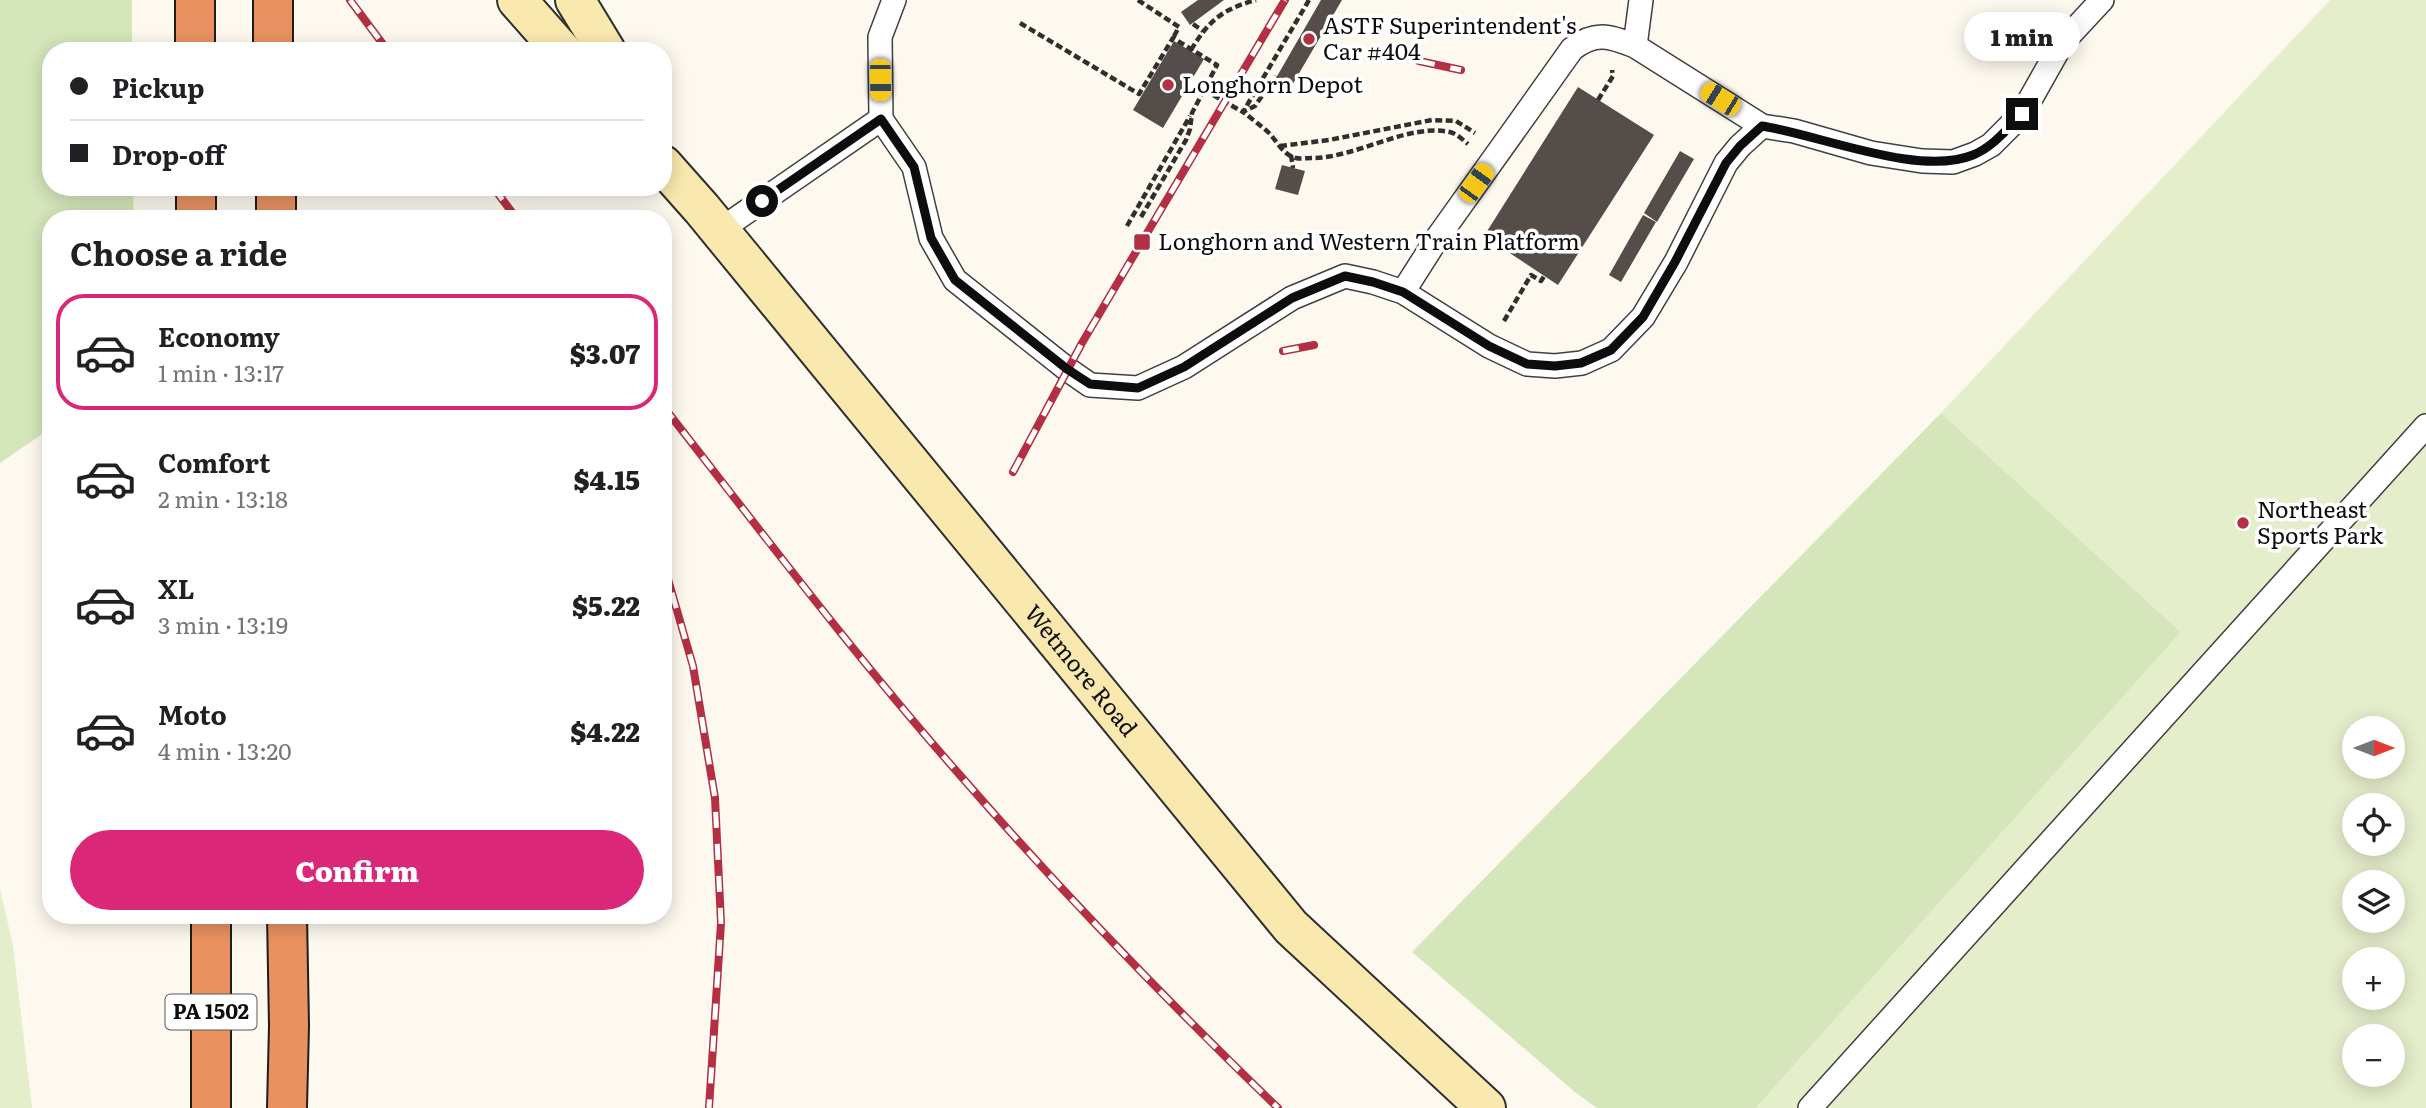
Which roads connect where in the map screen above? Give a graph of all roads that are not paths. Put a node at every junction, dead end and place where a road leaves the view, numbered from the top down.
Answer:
1 (195, 0) edge
2 (274, 0) edge
3 (517, 0) edge
4 (575, 0) edge
5 (894, 0) edge
6 (1641, 0) edge
7 (2102, 0) edge
8 (195, 42) edge
9 (274, 42) edge
10 (554, 42) edge
11 (601, 42) edge
12 (1635, 46) junction
13 (881, 119) junction
14 (1762, 126) junction
15 (672, 159) edge
16 (672, 175) edge
17 (711, 220) junction
18 (1403, 292) junction
19 (2426, 426) edge
20 (211, 924) edge
21 (287, 924) edge
22 (211, 1108) edge
23 (287, 1108) edge
24 (1486, 1108) edge
25 (1810, 1108) edge

1 - 8 highway
2 - 9 highway
3 - 10 main road
4 - 11 main road
5 - 13 lane
6 - 12 lane
7 - 14 lane
12 - 14 lane
12 - 18 lane
13 - 17 lane
13 - 18 lane
14 - 18 lane
15 - 17 main road, Wetmore Road
16 - 17 main road, Wetmore Road
17 - 24 main road, Wetmore Road
19 - 25 lane
20 - 22 highway, PA 1502
21 - 23 highway, PA 1502

